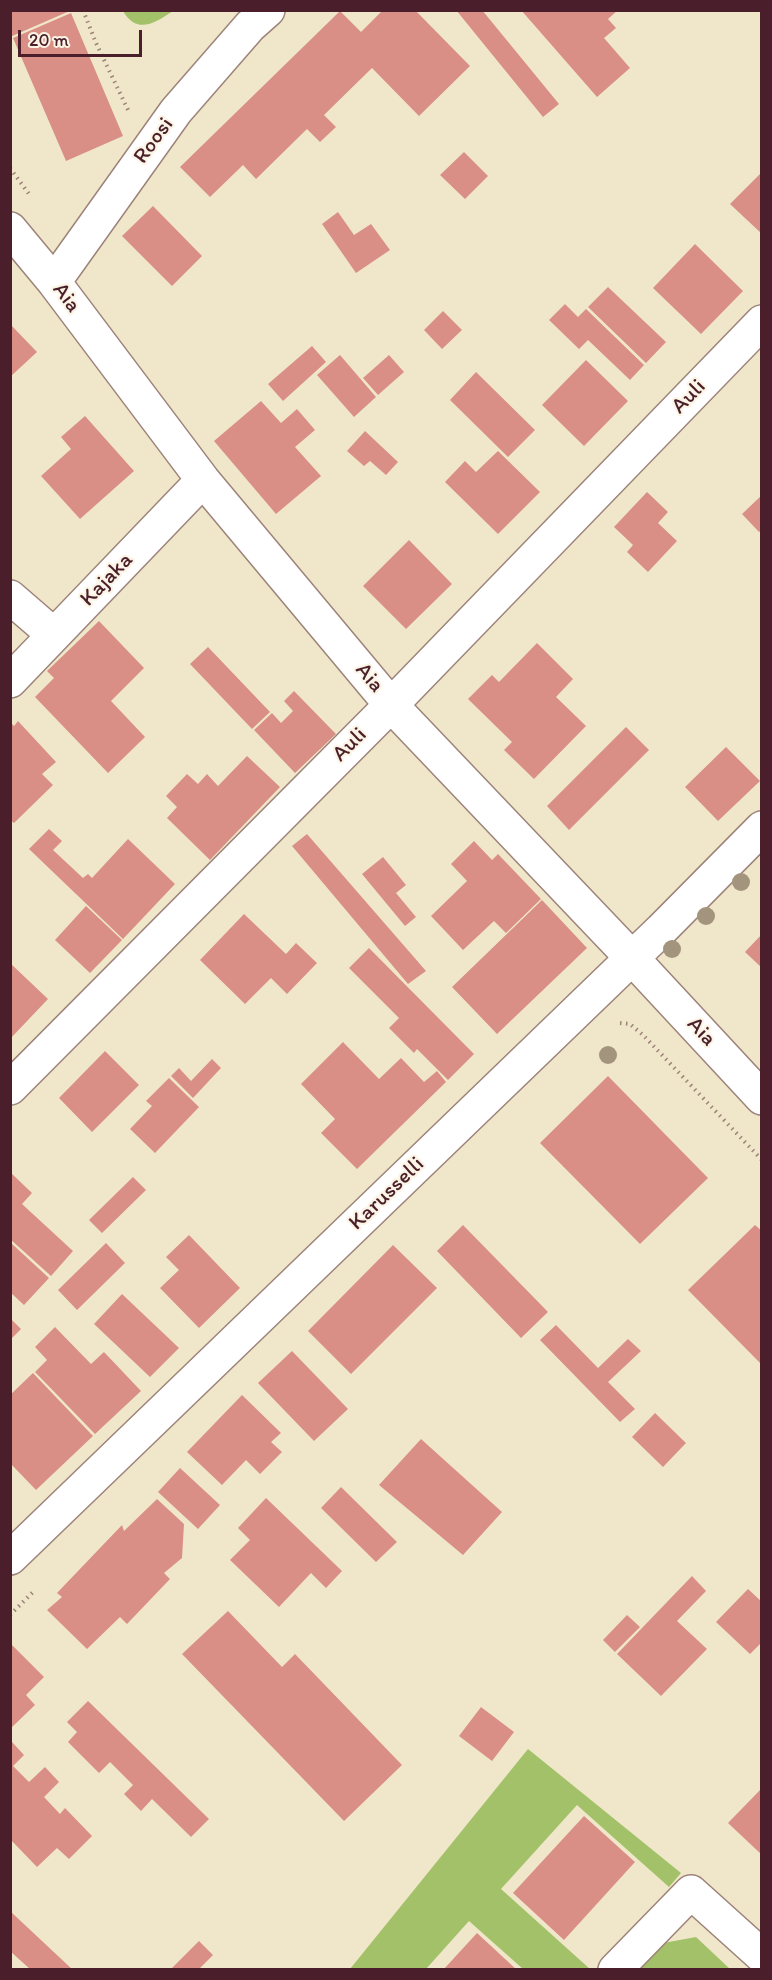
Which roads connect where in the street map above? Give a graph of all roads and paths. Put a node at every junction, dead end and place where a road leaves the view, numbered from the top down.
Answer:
1 (83, 10) edge
2 (268, 10) edge
3 (131, 115) dead end
4 (10, 229) edge
5 (54, 282) junction
6 (762, 322) edge
7 (203, 480) junction
8 (10, 597) edge
9 (54, 635) junction
10 (10, 681) edge
11 (391, 705) junction
12 (762, 828) edge
13 (632, 958) junction
14 (612, 1022) dead end
15 (10, 1088) edge
16 (762, 1098) edge
17 (762, 1160) edge
18 (10, 1558) edge
19 (43, 1582) dead end
20 (10, 1614) edge
21 (762, 1956) edge
22 (615, 1970) edge

1 - 3 path
2 - 5 street, Roosi
4 - 5 street, Aia
5 - 7 street, Aia
6 - 11 street, Auli
7 - 9 street, Kajaka
7 - 11 street, Aia
8 - 9 street
9 - 10 street, Kajaka
11 - 13 street, Aia
11 - 15 street, Auli
12 - 13 street, Karusselli
13 - 16 street, Aia
13 - 18 street, Karusselli
14 - 17 path
19 - 20 path
21 - 22 street

